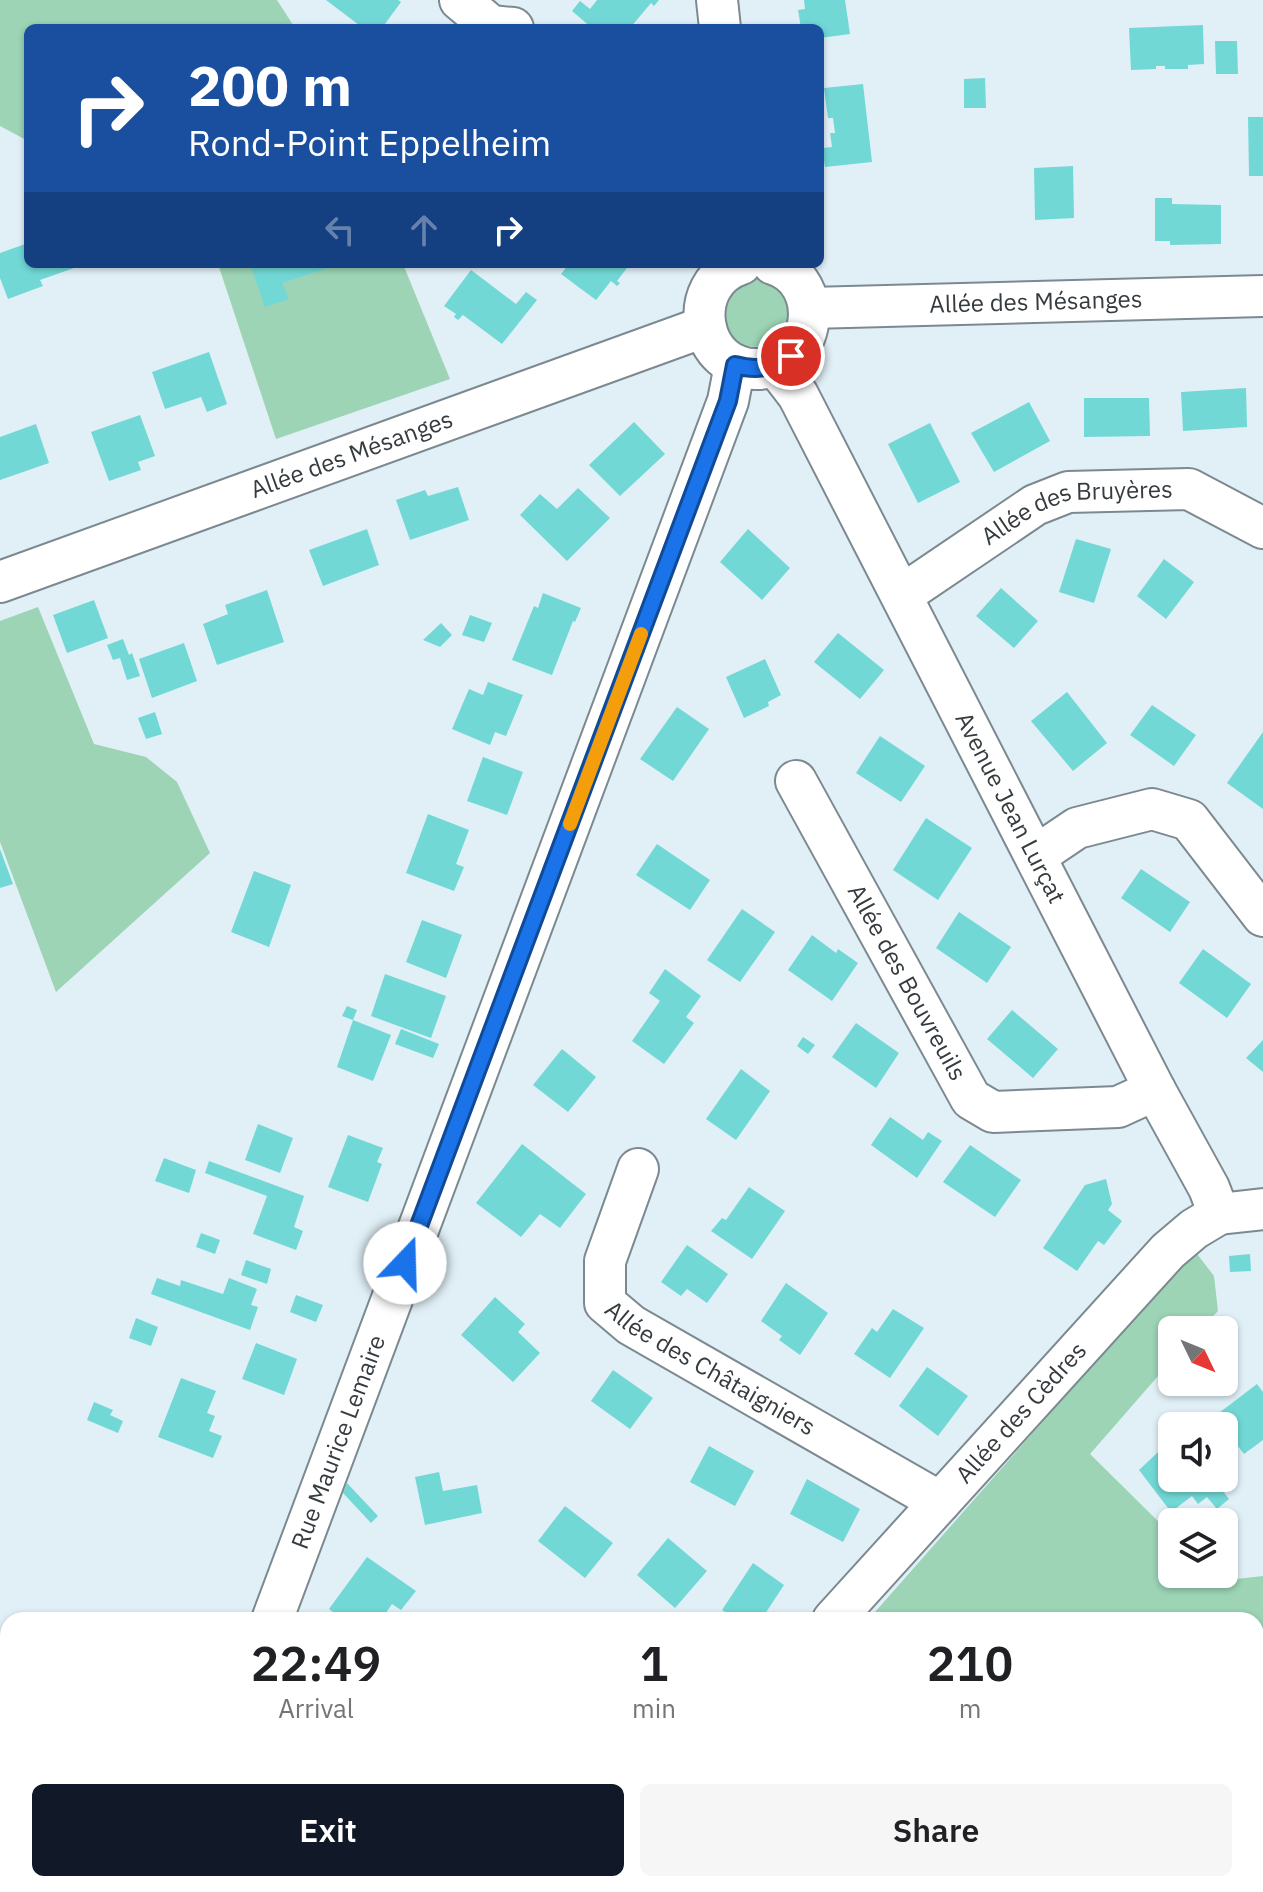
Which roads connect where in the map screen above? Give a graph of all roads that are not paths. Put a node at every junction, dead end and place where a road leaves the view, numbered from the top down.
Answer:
1 (460, 0) edge
2 (717, 0) edge
3 (489, 24) edge
4 (720, 24) edge
5 (730, 268) edge
6 (782, 268) edge
7 (1263, 296) edge
8 (810, 308) junction
9 (704, 327) junction
10 (735, 365) junction
11 (775, 365) junction
12 (1263, 528) edge
13 (0, 582) edge
14 (902, 595) junction
15 (796, 781) dead end
16 (1037, 855) junction
17 (1263, 916) edge
18 (1155, 1090) junction
19 (638, 1169) dead end
20 (1263, 1209) edge
21 (1219, 1214) junction
22 (940, 1502) junction
23 (275, 1612) edge
24 (840, 1612) edge

1 - 3 street
2 - 4 street
5 - 9 street
6 - 8 street
7 - 8 street, Allée des Mésanges
8 - 11 street
9 - 10 street
9 - 13 street, Allée des Mésanges
10 - 11 street
10 - 23 street, Rue Maurice Lemaire
11 - 14 street, Avenue Jean Lurçat
12 - 14 street, Allée des Bruyères
14 - 16 street, Avenue Jean Lurçat
15 - 18 street, Allée des Bouvreuils
16 - 17 street
16 - 18 street, Avenue Jean Lurçat
18 - 21 street, Avenue Jean Lurçat
19 - 22 street, Allée des Châtaigniers
20 - 21 street
21 - 22 street, Allée des Cèdres
22 - 24 street, Allée des Cèdres

